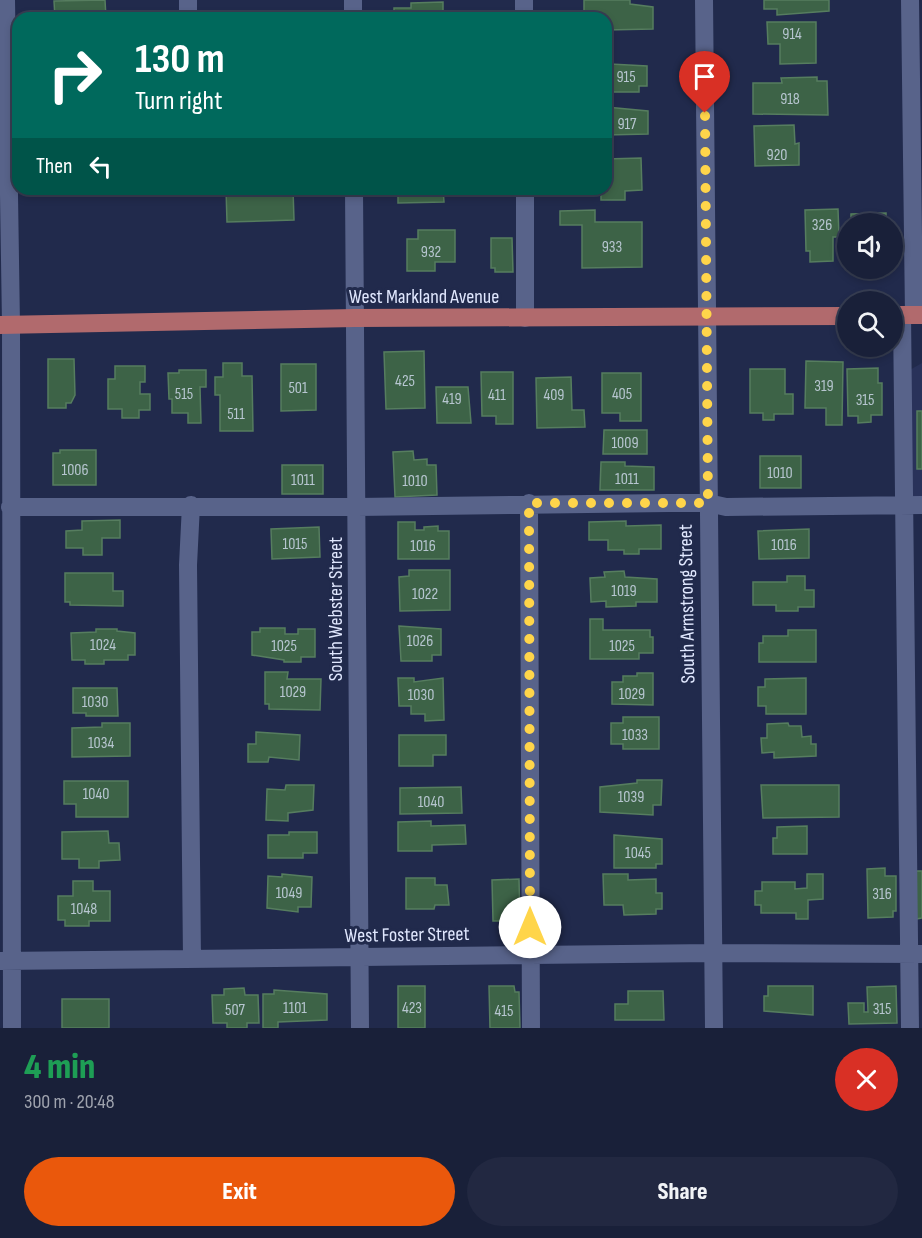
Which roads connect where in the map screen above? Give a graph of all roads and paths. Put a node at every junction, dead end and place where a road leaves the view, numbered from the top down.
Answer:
1 (6, 0) edge
2 (704, 0) edge
3 (910, 0) edge
4 (8, 78) edge
5 (354, 195) edge
6 (525, 195) edge
7 (908, 315) edge
8 (707, 316) junction
9 (837, 316) edge
10 (355, 318) junction
11 (525, 318) junction
12 (5, 325) edge
13 (529, 503) junction
14 (708, 503) junction
15 (191, 505) junction
16 (913, 505) edge
17 (10, 507) junction
18 (357, 507) junction
19 (713, 953) junction
20 (916, 954) edge
21 (530, 955) junction
22 (360, 957) junction
23 (192, 959) junction
24 (6, 961) edge
25 (12, 1028) edge
26 (360, 1028) edge
27 (531, 1028) edge
28 (714, 1028) edge
29 (910, 1028) edge

1 - 4 street
2 - 8 street, South Armstrong Street
3 - 7 street
4 - 12 street
5 - 10 street, South Webster Street
6 - 11 street
7 - 16 street
8 - 9 main road, West Markland Avenue
8 - 11 main road, West Markland Avenue
8 - 14 street, South Armstrong Street
10 - 11 main road, West Markland Avenue
10 - 12 main road, West Markland Avenue
10 - 18 street, South Webster Street
12 - 17 street
13 - 14 street
13 - 18 street
13 - 21 street
14 - 16 street
14 - 19 street, South Armstrong Street
15 - 17 street
15 - 18 street
15 - 23 street
16 - 20 street
17 - 24 street
18 - 22 street, South Webster Street
19 - 20 street, West Foster Street
19 - 21 street, West Foster Street
19 - 28 street, South Armstrong Street
20 - 29 street
21 - 22 street, West Foster Street
21 - 27 street
22 - 23 street, West Foster Street
22 - 26 street, South Webster Street
23 - 24 street, West Foster Street
24 - 25 street

